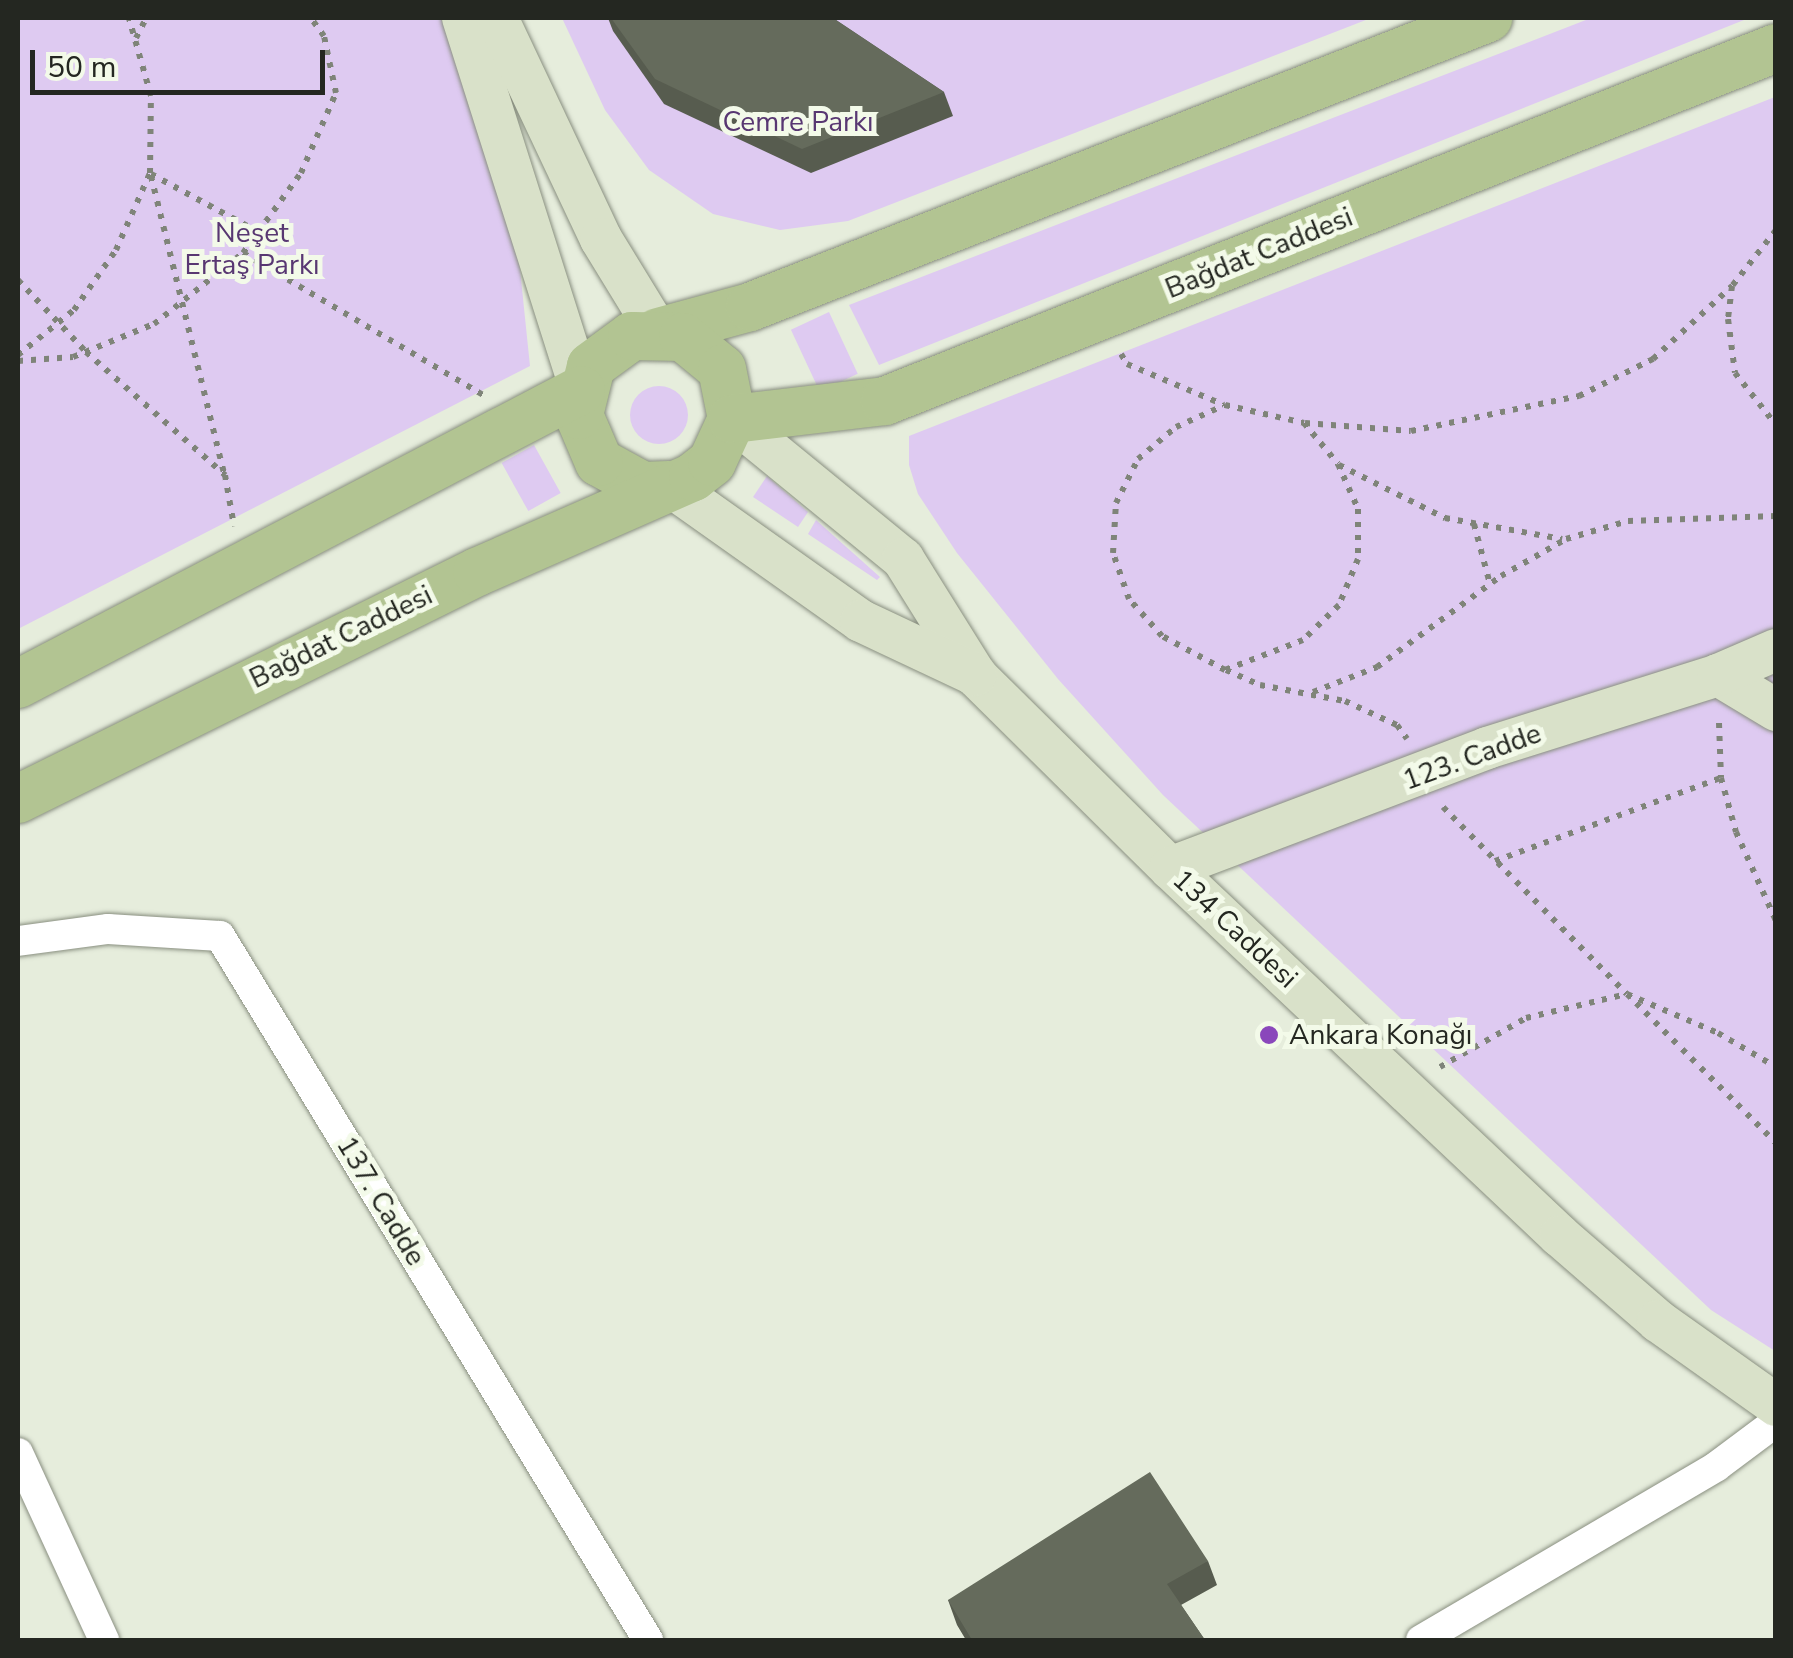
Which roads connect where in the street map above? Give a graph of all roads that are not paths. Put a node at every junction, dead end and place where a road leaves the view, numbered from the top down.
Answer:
1 (463, 18) edge
2 (497, 18) edge
3 (1488, 18) edge
4 (1776, 48) edge
5 (658, 332) junction
6 (581, 390) junction
7 (732, 419) junction
8 (669, 485) junction
9 (1776, 650) edge
10 (1718, 675) junction
11 (976, 676) junction
12 (18, 684) edge
13 (1776, 710) edge
14 (18, 799) edge
15 (1170, 868) junction
16 (18, 941) edge
17 (1776, 1405) edge
18 (1776, 1422) edge
19 (18, 1453) edge
20 (104, 1640) edge
21 (648, 1640) edge
22 (1421, 1640) edge

1 - 6 main road
2 - 5 main road
3 - 5 main road
4 - 7 main road, Bağdat Caddesi
5 - 6 main road
5 - 7 main road
6 - 8 main road
6 - 12 main road
7 - 8 main road, Bağdat Caddesi
7 - 11 main road, 134 Caddesi
8 - 11 main road
8 - 14 main road, Bağdat Caddesi
9 - 10 main road, 123. Cadde
10 - 13 main road
10 - 15 main road, 123. Cadde
11 - 15 main road, 134 Caddesi
15 - 17 main road, 134 Caddesi
16 - 21 street, 137. Cadde
18 - 22 street
19 - 20 street

